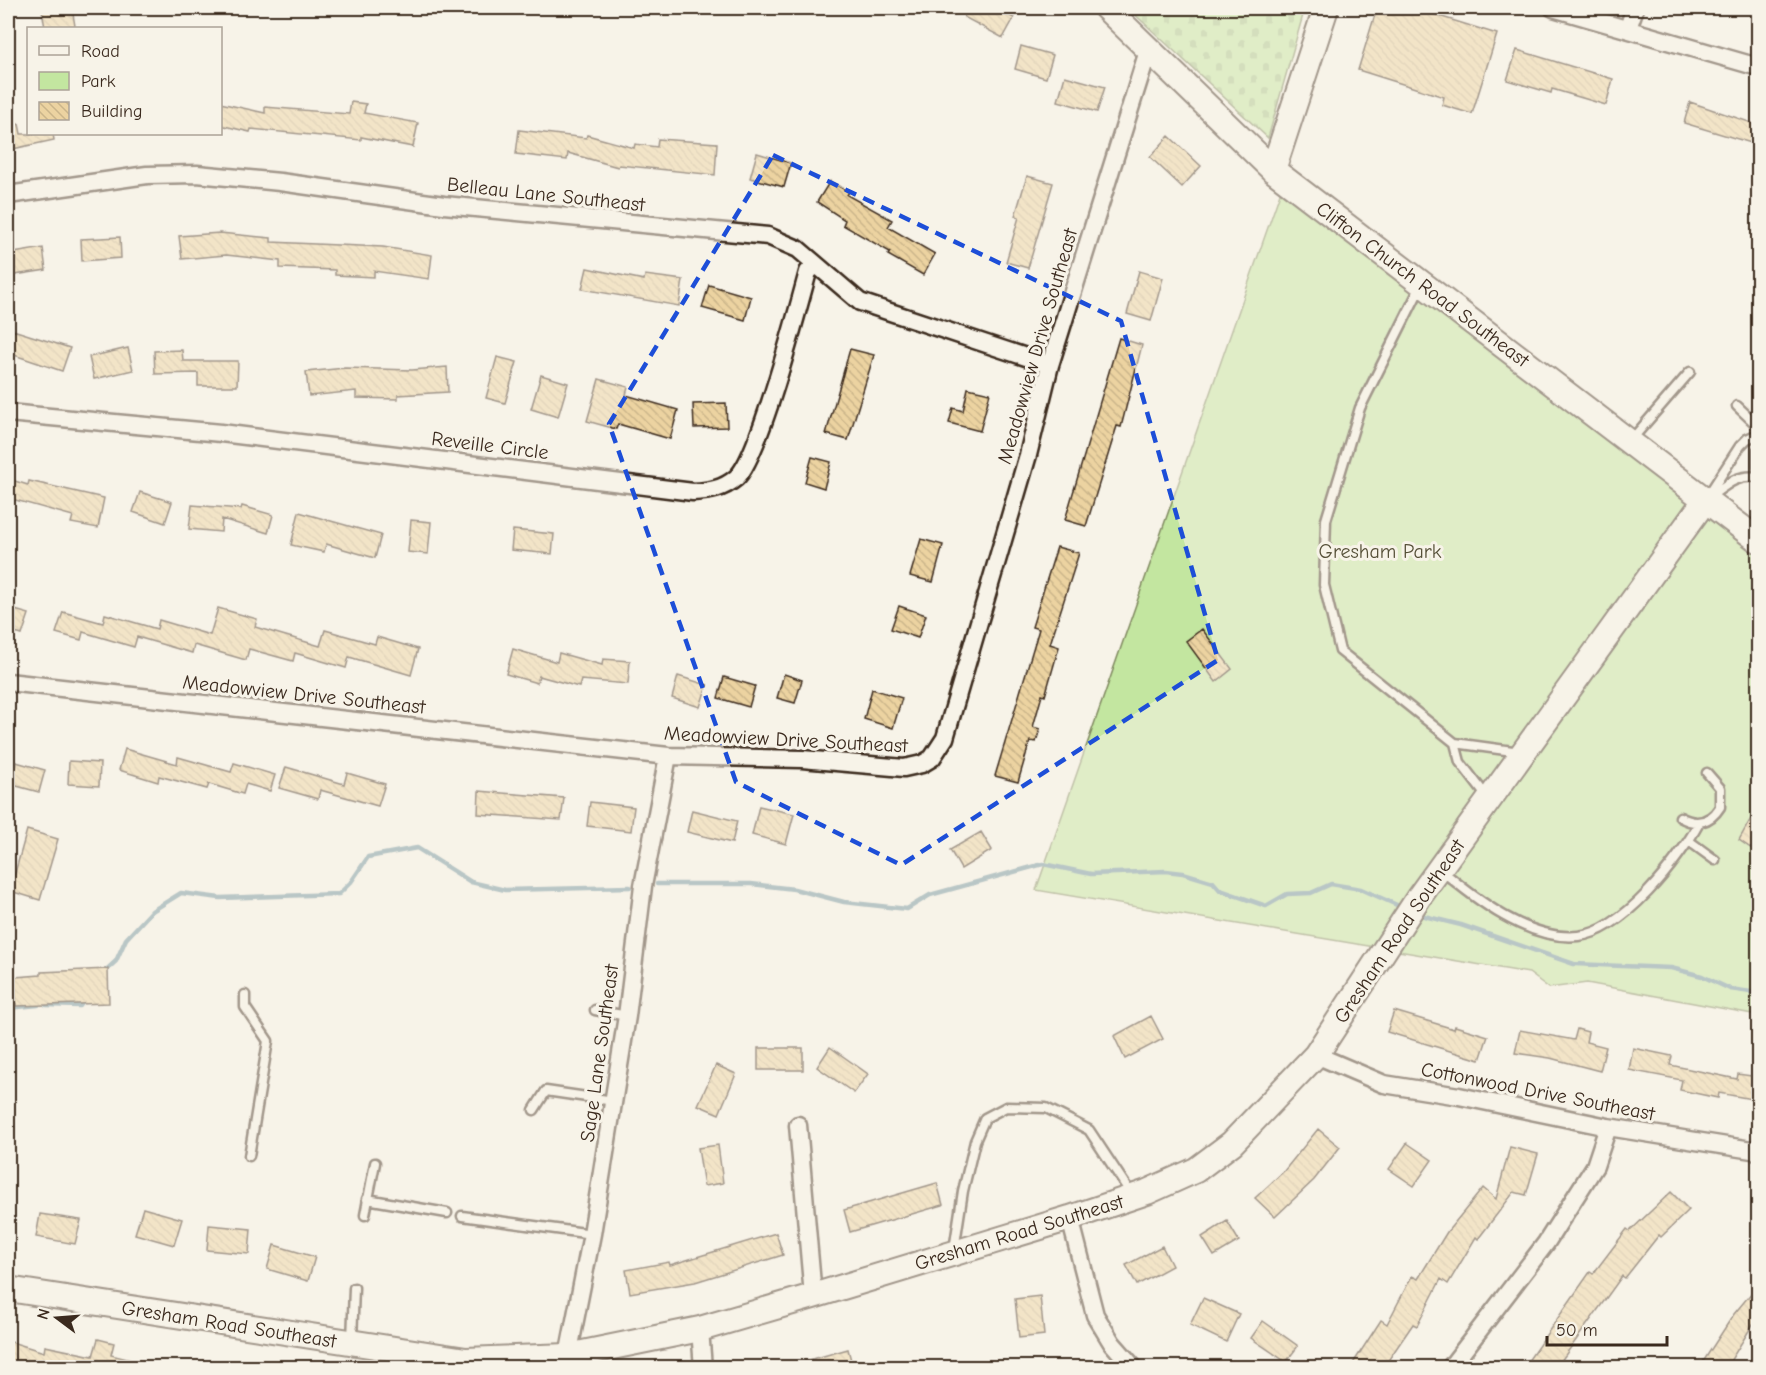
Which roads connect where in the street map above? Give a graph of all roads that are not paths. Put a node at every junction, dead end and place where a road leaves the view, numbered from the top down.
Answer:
1 (1106, 8) edge
2 (1326, 8) edge
3 (1553, 8) edge
4 (1635, 8) edge
5 (1628, 28) junction
6 (1148, 51) junction
7 (1758, 67) edge
8 (1273, 170) junction
9 (8, 195) edge
10 (814, 265) junction
11 (1422, 282) junction
12 (1050, 365) junction
13 (1690, 372) dead end
14 (1737, 406) dead end
15 (8, 414) edge
16 (1758, 426) edge
17 (1758, 434) edge
18 (1630, 441) junction
19 (1758, 450) edge
20 (1758, 467) edge
21 (1758, 477) edge
22 (1706, 499) junction
23 (1758, 540) edge
24 (8, 682) edge
25 (1455, 743) junction
26 (1524, 753) junction
27 (668, 756) junction
28 (1707, 773) dead end
29 (1490, 800) junction
30 (1680, 817) dead end
31 (1699, 822) junction
32 (1689, 841) junction
33 (1715, 860) dead end
34 (1440, 868) junction
35 (245, 995) dead end
36 (595, 1010) dead end
37 (627, 1016) junction
38 (1316, 1055) junction
39 (614, 1101) junction
40 (534, 1110) dead end
41 (798, 1125) dead end
42 (1608, 1127) junction
43 (1758, 1151) edge
44 (249, 1156) dead end
45 (375, 1162) dead end
46 (1133, 1196) junction
47 (367, 1199) junction
48 (447, 1213) dead end
49 (365, 1215) dead end
50 (462, 1216) dead end
51 (1070, 1218) junction
52 (592, 1234) junction
53 (953, 1253) junction
54 (354, 1288) dead end
55 (8, 1289) edge
56 (813, 1296) junction
57 (700, 1329) junction
58 (352, 1343) junction
59 (568, 1356) junction
60 (439, 1362) edge
61 (703, 1368) edge
62 (1134, 1368) edge
63 (1450, 1368) edge

1 - 6 street, Clifton Church Road Southeast
2 - 8 street
3 - 5 street
4 - 5 street
5 - 7 street
6 - 8 street, Clifton Church Road Southeast
6 - 12 street, Meadowview Drive Southeast
8 - 11 street, Clifton Church Road Southeast
9 - 10 street, Belleau Lane Southeast
10 - 12 street, Belleau Lane Southeast
10 - 15 street, Reveille Circle
11 - 18 street, Clifton Church Road Southeast
11 - 25 lane
12 - 27 street, Meadowview Drive Southeast
13 - 18 lane
14 - 16 lane
17 - 22 lane
18 - 22 street, Clifton Church Road Southeast
19 - 20 lane
21 - 22 lane
22 - 23 street, Clifton Church Road Southeast
22 - 26 street, Gresham Road Southeast
24 - 27 street, Meadowview Drive Southeast
25 - 26 lane
25 - 29 lane
26 - 29 street, Gresham Road Southeast
27 - 37 street, Sage Lane Southeast
28 - 31 lane
29 - 34 street, Gresham Road Southeast
30 - 31 lane
31 - 32 lane
32 - 33 lane
32 - 34 lane
34 - 38 street, Gresham Road Southeast
35 - 44 lane
36 - 37 lane
37 - 39 street, Sage Lane Southeast
38 - 42 street, Cottonwood Drive Southeast
38 - 46 street, Gresham Road Southeast
39 - 40 lane
39 - 52 street, Sage Lane Southeast
41 - 56 street
42 - 43 street, Cottonwood Drive Southeast
42 - 63 street
45 - 47 lane
46 - 51 street, Gresham Road Southeast
46 - 53 lane
47 - 48 lane
47 - 49 lane
50 - 52 lane
51 - 53 street, Gresham Road Southeast
51 - 62 street
52 - 59 street, Sage Lane Southeast
53 - 56 street, Gresham Road Southeast
54 - 58 lane
55 - 58 street, Gresham Road Southeast
56 - 57 street, Gresham Road Southeast
57 - 59 street, Gresham Road Southeast
57 - 61 street
58 - 60 street, Gresham Road Southeast
59 - 60 street, Gresham Road Southeast

